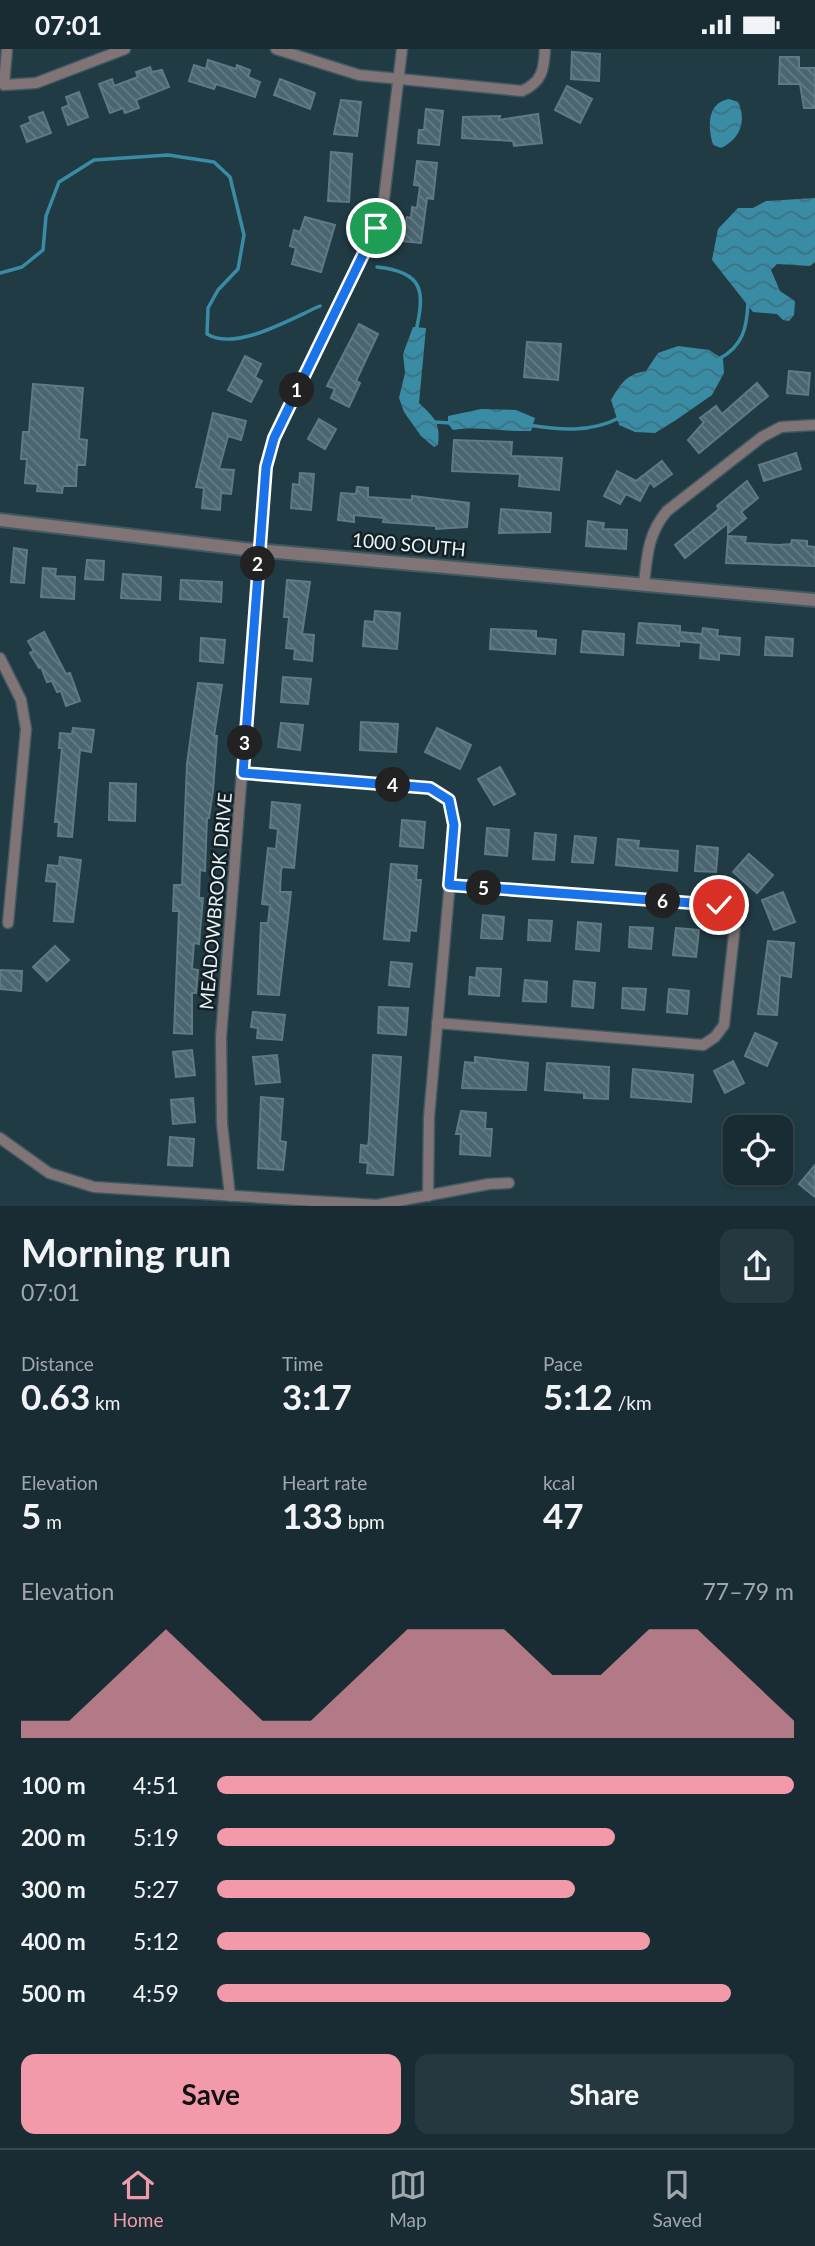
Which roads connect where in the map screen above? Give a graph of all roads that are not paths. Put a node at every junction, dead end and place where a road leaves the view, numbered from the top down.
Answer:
1 (7, 49) edge
2 (125, 49) edge
3 (276, 49) edge
4 (402, 49) edge
5 (545, 49) edge
6 (398, 81) junction
7 (815, 425) edge
8 (0, 520) edge
9 (259, 550) junction
10 (644, 584) junction
11 (815, 600) edge
12 (0, 659) edge
13 (243, 773) junction
14 (449, 885) junction
15 (8, 923) dead end
16 (437, 1023) junction
17 (0, 1138) edge
18 (509, 1183) dead end
19 (230, 1196) junction
20 (428, 1196) junction

1 - 2 street
3 - 6 street
4 - 6 street, MEADOWBROOK DRIVE
5 - 6 street
6 - 9 street, MEADOWBROOK DRIVE
7 - 10 street
8 - 9 street, 1000 SOUTH
9 - 10 street, 1000 SOUTH
9 - 13 street, MEADOWBROOK DRIVE
10 - 11 street, 1000 SOUTH
12 - 15 street
13 - 14 street
13 - 19 street, MEADOWBROOK DRIVE
14 - 16 street
14 - 16 street
16 - 20 street
17 - 19 street
18 - 20 street
19 - 20 street

